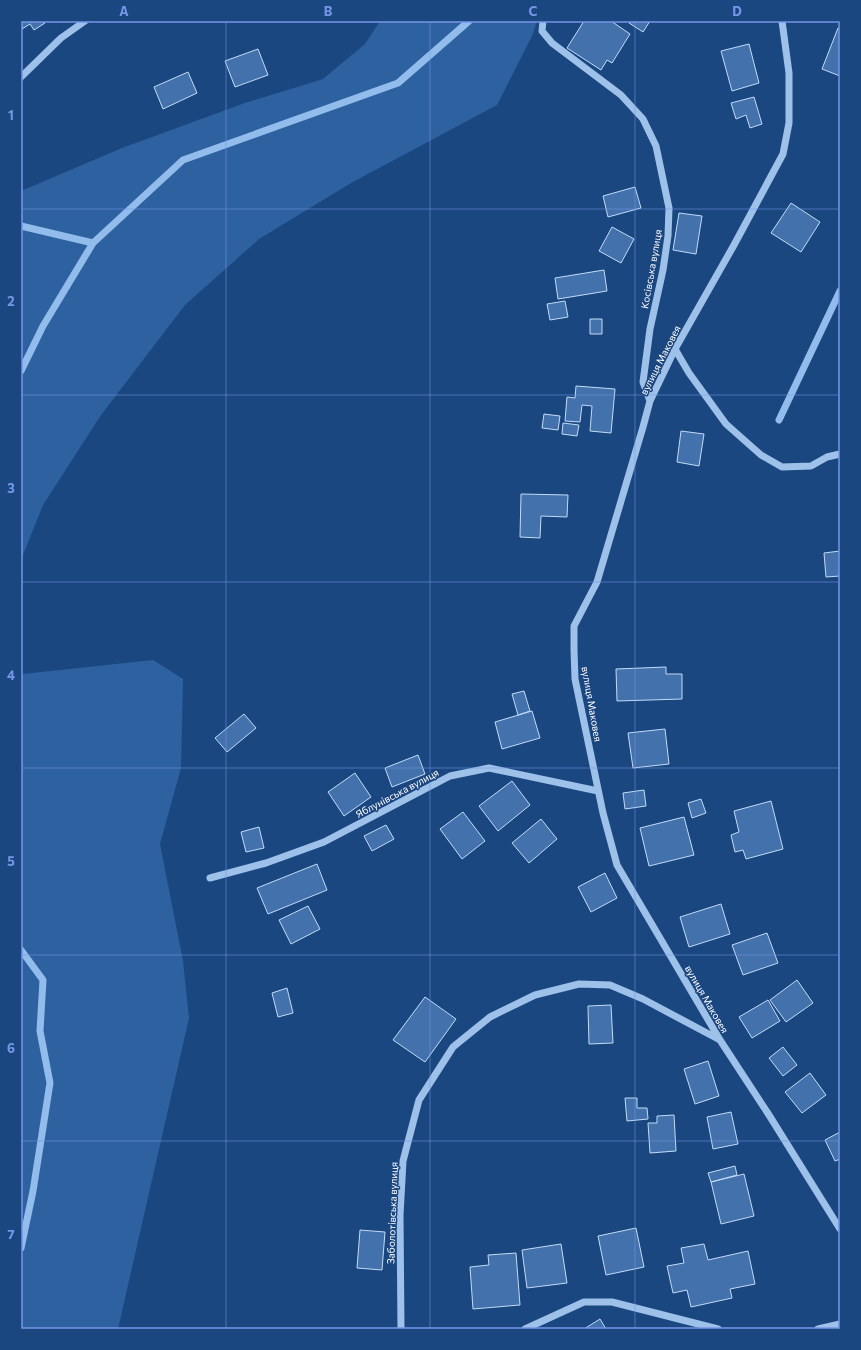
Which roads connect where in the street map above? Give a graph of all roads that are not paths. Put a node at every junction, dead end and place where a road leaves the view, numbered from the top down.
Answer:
1 (84, 21) edge
2 (542, 21) edge
3 (782, 21) edge
4 (21, 77) edge
5 (675, 349) junction
6 (650, 401) junction
7 (840, 454) edge
8 (598, 791) junction
9 (210, 878) dead end
10 (720, 1040) junction
11 (840, 1229) edge
12 (840, 1324) edge
13 (401, 1329) edge
14 (525, 1329) edge
15 (718, 1329) edge
16 (818, 1329) edge

1 - 4 street
2 - 6 street, Косівська вулиця
3 - 5 street, вулиця Маковея
5 - 6 street, вулиця Маковея
5 - 7 street
6 - 8 street, вулиця Маковея
8 - 9 street, Яблунівська вулиця
8 - 10 street, вулиця Маковея
10 - 11 street, вулиця Маковея
10 - 13 street, Заболотівська вулиця
12 - 16 street
14 - 15 street

